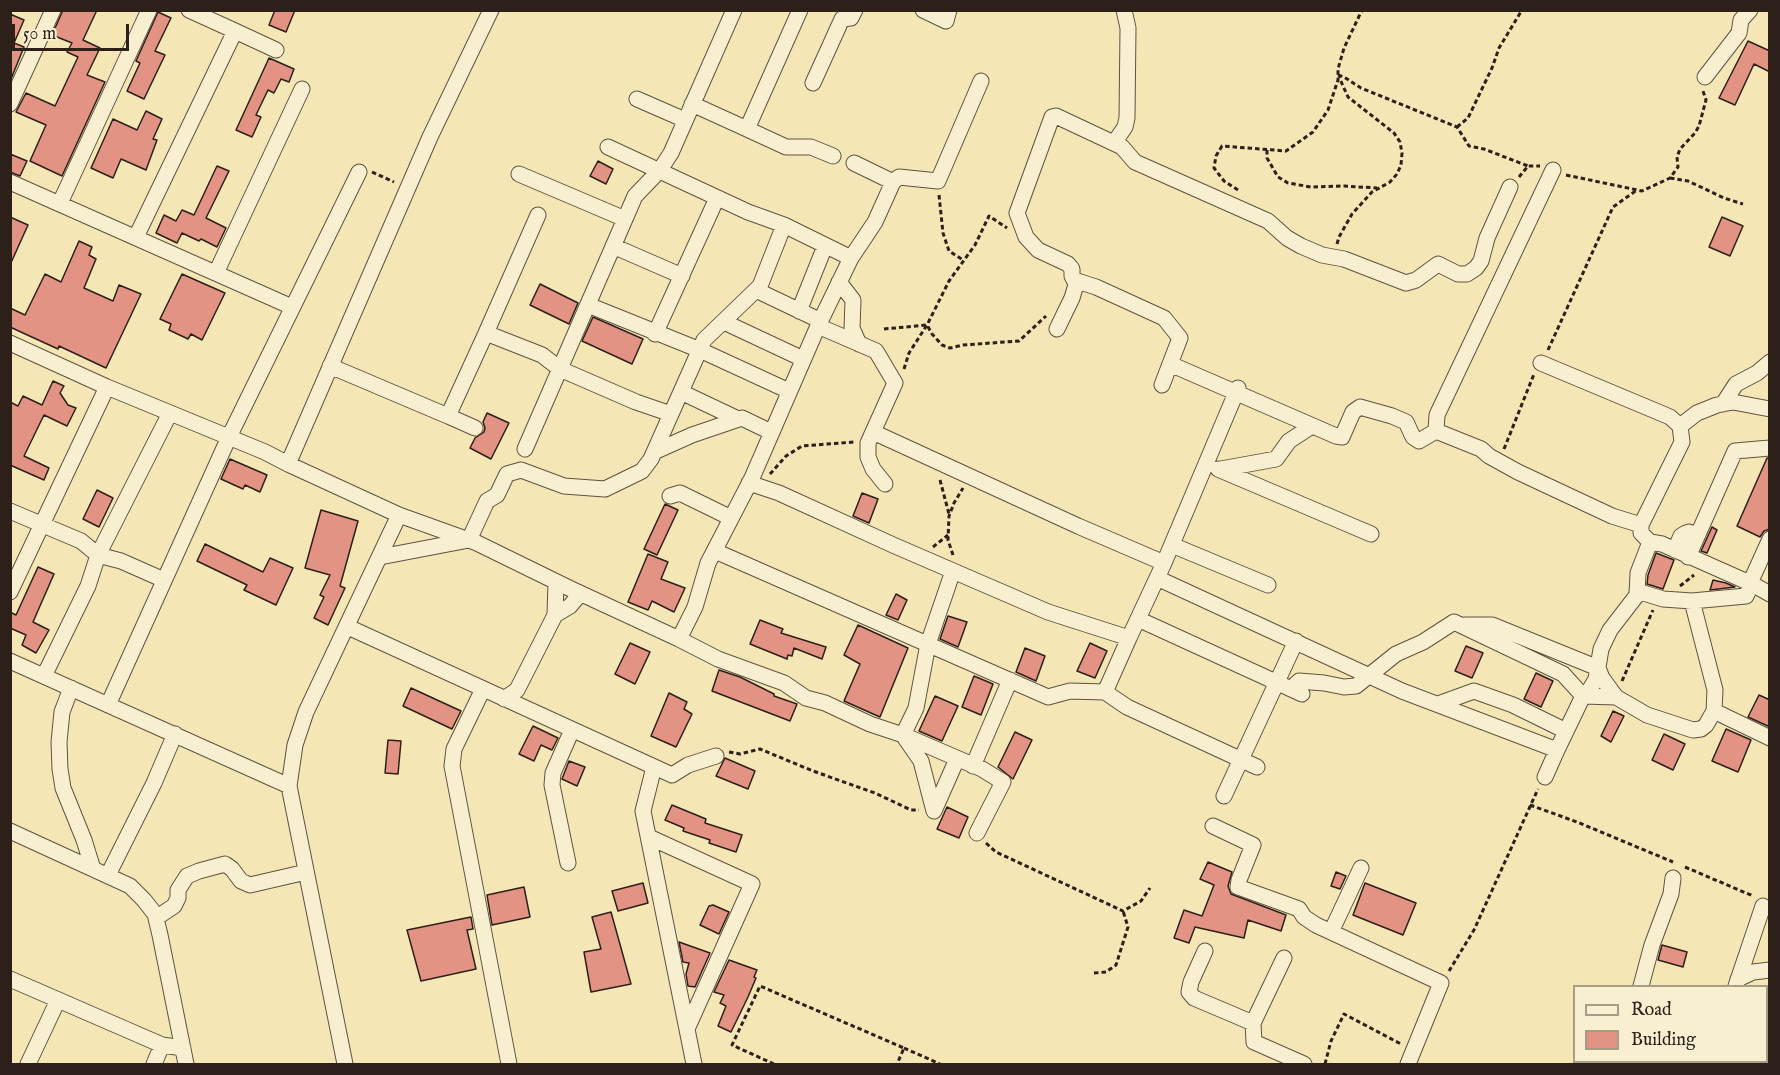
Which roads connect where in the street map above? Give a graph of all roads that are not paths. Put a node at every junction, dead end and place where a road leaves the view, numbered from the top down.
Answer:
1 (53, 10) edge
2 (149, 10) edge
3 (189, 10) edge
4 (491, 10) edge
5 (734, 10) edge
6 (800, 10) edge
7 (855, 10) edge
8 (923, 10) edge
9 (949, 10) edge
10 (1124, 10) edge
11 (1750, 10) edge
12 (235, 31) junction
13 (276, 50) dead end
14 (1706, 77) road end
15 (981, 81) dead end
16 (813, 83) dead end
17 (302, 89) dead end
18 (637, 99) dead end
19 (10, 104) edge
20 (692, 104) junction
21 (685, 120) junction
22 (747, 129) junction
23 (1114, 143) junction
24 (608, 147) dead end
25 (833, 156) dead end
26 (854, 163) dead end
27 (660, 170) junction
28 (1552, 170) road end
29 (359, 172) road end
30 (519, 174) dead end
31 (10, 182) edge
32 (893, 182) junction
33 (1510, 187) road end
34 (717, 198) junction
35 (60, 203) junction
36 (538, 215) dead end
37 (625, 219) junction
38 (784, 225) junction
39 (136, 237) junction
40 (613, 246) junction
41 (825, 246) junction
42 (851, 258) junction
43 (216, 273) junction
44 (682, 276) junction
45 (1077, 281) junction
46 (839, 282) junction
47 (756, 290) junction
48 (588, 305) junction
49 (292, 307) junction
50 (799, 311) junction
51 (724, 322) junction
52 (819, 323) junction
53 (1057, 329) dead end
54 (486, 333) junction
55 (655, 334) junction
56 (10, 343) edge
57 (859, 344) junction
58 (700, 350) junction
59 (803, 359) junction
60 (1770, 362) edge
61 (1541, 363) road end
62 (1170, 364) junction
63 (330, 366) junction
64 (560, 369) junction
65 (1162, 385) dead end
66 (107, 387) junction
67 (1237, 390) junction
68 (789, 391) junction
69 (681, 392) junction
70 (1723, 404) junction
71 (1770, 409) edge
72 (170, 413) junction
73 (671, 414) junction
74 (448, 416) junction
75 (738, 419) junction
76 (1312, 426) junction
77 (1680, 426) junction
78 (475, 428) dead end
79 (1436, 431) junction
80 (771, 432) junction
81 (229, 437) junction
82 (871, 438) junction
83 (1770, 448) edge
84 (525, 449) dead end
85 (654, 452) junction
86 (288, 464) junction
87 (1212, 467) junction
88 (749, 483) junction
89 (885, 484) dead end
90 (670, 496) dead end
91 (10, 512) edge
92 (399, 515) junction
93 (731, 518) junction
94 (42, 524) junction
95 (1641, 525) junction
96 (1371, 534) dead end
97 (1770, 539) edge
98 (469, 540) junction
99 (1650, 542) junction
100 (1172, 545) junction
101 (715, 550) junction
102 (1682, 553) junction
103 (98, 555) junction
104 (380, 557) junction
105 (1164, 563) junction
106 (953, 571) junction
107 (1157, 578) junction
108 (164, 580) junction
109 (556, 582) junction
110 (1751, 584) junction
111 (1268, 585) dead end
112 (1637, 591) junction
113 (10, 592) edge
114 (580, 594) junction
115 (1770, 594) edge
116 (1692, 601) junction
117 (555, 615) junction
118 (1138, 619) junction
119 (1460, 625) junction
120 (348, 627) junction
121 (1129, 638) junction
122 (679, 639) junction
123 (1296, 641) junction
124 (928, 644) junction
125 (10, 661) edge
126 (1598, 668) junction
127 (1370, 675) junction
128 (44, 676) junction
129 (1010, 680) junction
130 (71, 688) junction
131 (1290, 688) junction
132 (483, 689) junction
133 (1105, 692) junction
134 (1583, 696) junction
135 (1616, 697) junction
136 (504, 699) junction
137 (1438, 704) junction
138 (108, 705) junction
139 (1714, 711) junction
140 (572, 730) junction
141 (1566, 731) junction
142 (175, 734) junction
143 (903, 735) junction
144 (1770, 738) edge
145 (1557, 750) junction
146 (716, 756) road end
147 (957, 759) junction
148 (1241, 760) junction
149 (973, 766) junction
150 (654, 767) junction
151 (1257, 767) dead end
152 (1545, 777) road end
153 (289, 786) junction
154 (1224, 796) dead end
155 (1213, 825) dead end
156 (10, 831) edge
157 (977, 833) road end
158 (649, 837) junction
159 (568, 863) dead end
160 (1361, 868) dead end
161 (93, 869) junction
162 (1677, 869) road end
163 (306, 872) junction
164 (108, 875) junction
165 (1767, 908) edge
166 (156, 918) junction
167 (1331, 933) junction
168 (1205, 951) dead end
169 (1284, 958) dead end
170 (1770, 970) edge
171 (10, 979) edge
172 (1737, 983) edge
173 (1642, 985) edge
174 (58, 1000) junction
175 (1253, 1023) junction
176 (687, 1029) junction
177 (162, 1045) junction
178 (183, 1048) junction
179 (1411, 1058) edge
180 (28, 1065) edge
181 (154, 1065) edge
182 (186, 1065) edge
183 (345, 1065) edge
184 (508, 1065) edge
185 (694, 1065) edge
186 (1304, 1065) edge

1 - 19 street
2 - 35 street
3 - 12 street
4 - 63 street
5 - 20 street
6 - 22 street
7 - 16 street
8 - 9 street
10 - 23 street
11 - 14 street
12 - 13 street
12 - 39 street
15 - 32 street
17 - 43 street
18 - 21 street
20 - 21 street
20 - 22 street
21 - 27 street
22 - 25 street
23 - 33 street
23 - 45 street
24 - 27 street
26 - 32 street
27 - 34 street
27 - 37 street
28 - 79 street
29 - 49 street
30 - 37 street
31 - 35 street
32 - 42 street
34 - 38 street
34 - 44 street
35 - 39 street
36 - 54 street
37 - 40 street
38 - 41 street
38 - 47 street
39 - 43 street
40 - 44 street
40 - 48 street
41 - 42 street
41 - 50 street
42 - 46 street
43 - 49 street
44 - 55 street
45 - 53 street
45 - 62 street
46 - 52 street
46 - 57 street
47 - 50 street
47 - 51 street
48 - 55 street
48 - 64 street
49 - 81 street
50 - 52 street
51 - 58 street
51 - 59 street
52 - 57 street
52 - 59 street
54 - 64 street
54 - 74 street
55 - 58 street
56 - 66 street
57 - 82 street
58 - 68 street
58 - 69 street
59 - 68 street
60 - 70 street
61 - 77 street
62 - 65 street
62 - 67 street
63 - 74 street
63 - 86 street
64 - 73 street
64 - 84 street
66 - 72 street
66 - 94 street
67 - 76 street
67 - 87 street
68 - 80 street
69 - 73 street
69 - 75 street
70 - 71 street
70 - 77 street
72 - 81 street
72 - 103 street
73 - 85 street
74 - 78 street
75 - 80 street
75 - 85 street
76 - 79 street
76 - 87 street
77 - 95 street
79 - 95 street
80 - 88 street
81 - 86 street
81 - 108 street
82 - 89 street
82 - 105 street
83 - 102 street
85 - 98 street
86 - 92 street
87 - 96 street
87 - 100 street
88 - 93 street
88 - 106 street
90 - 93 street
91 - 94 street
92 - 98 street
92 - 104 street
93 - 101 street
94 - 103 street
94 - 113 street
95 - 99 street
97 - 110 street
98 - 104 street
98 - 109 street
99 - 102 street
99 - 112 street
100 - 105 street
100 - 111 street
101 - 122 street
101 - 124 street
102 - 110 street
103 - 108 street
103 - 128 street
104 - 120 street
105 - 107 street
106 - 121 street
106 - 124 street
107 - 118 street
107 - 123 street
108 - 138 street
109 - 114 street
109 - 117 street
110 - 115 street
110 - 116 street
112 - 116 street
112 - 126 street
114 - 117 street
114 - 122 street
116 - 139 street
117 - 136 street
118 - 121 street
118 - 131 street
119 - 126 street
119 - 127 street
119 - 134 street
120 - 132 street
120 - 153 street
121 - 133 street
122 - 143 street
123 - 127 street
123 - 131 street
124 - 129 street
124 - 143 street
125 - 128 street
126 - 134 street
126 - 135 street
127 - 131 street
127 - 137 street
128 - 130 street
129 - 133 street
129 - 149 street
130 - 138 street
130 - 161 street
131 - 148 street
132 - 136 street
132 - 184 street
133 - 148 street
134 - 135 street
134 - 141 street
135 - 139 street
136 - 140 street
137 - 141 street
137 - 145 street
138 - 142 street
139 - 144 street
140 - 150 street
140 - 159 street
141 - 145 street
142 - 153 street
142 - 164 street
143 - 147 street
143 - 147 street
145 - 152 street
146 - 150 street
147 - 149 street
148 - 151 street
148 - 154 street
149 - 157 street
150 - 158 street
153 - 163 street
155 - 167 street
156 - 161 street
158 - 176 street
158 - 176 street
160 - 167 street
161 - 164 street
162 - 173 street
163 - 166 street
163 - 183 street
164 - 166 street
165 - 172 street
166 - 178 street
167 - 179 street
168 - 175 street
169 - 175 street
170 - 172 street
171 - 174 street
174 - 177 street
174 - 180 street
175 - 186 street
176 - 185 street
177 - 178 street
177 - 181 street
178 - 182 street

